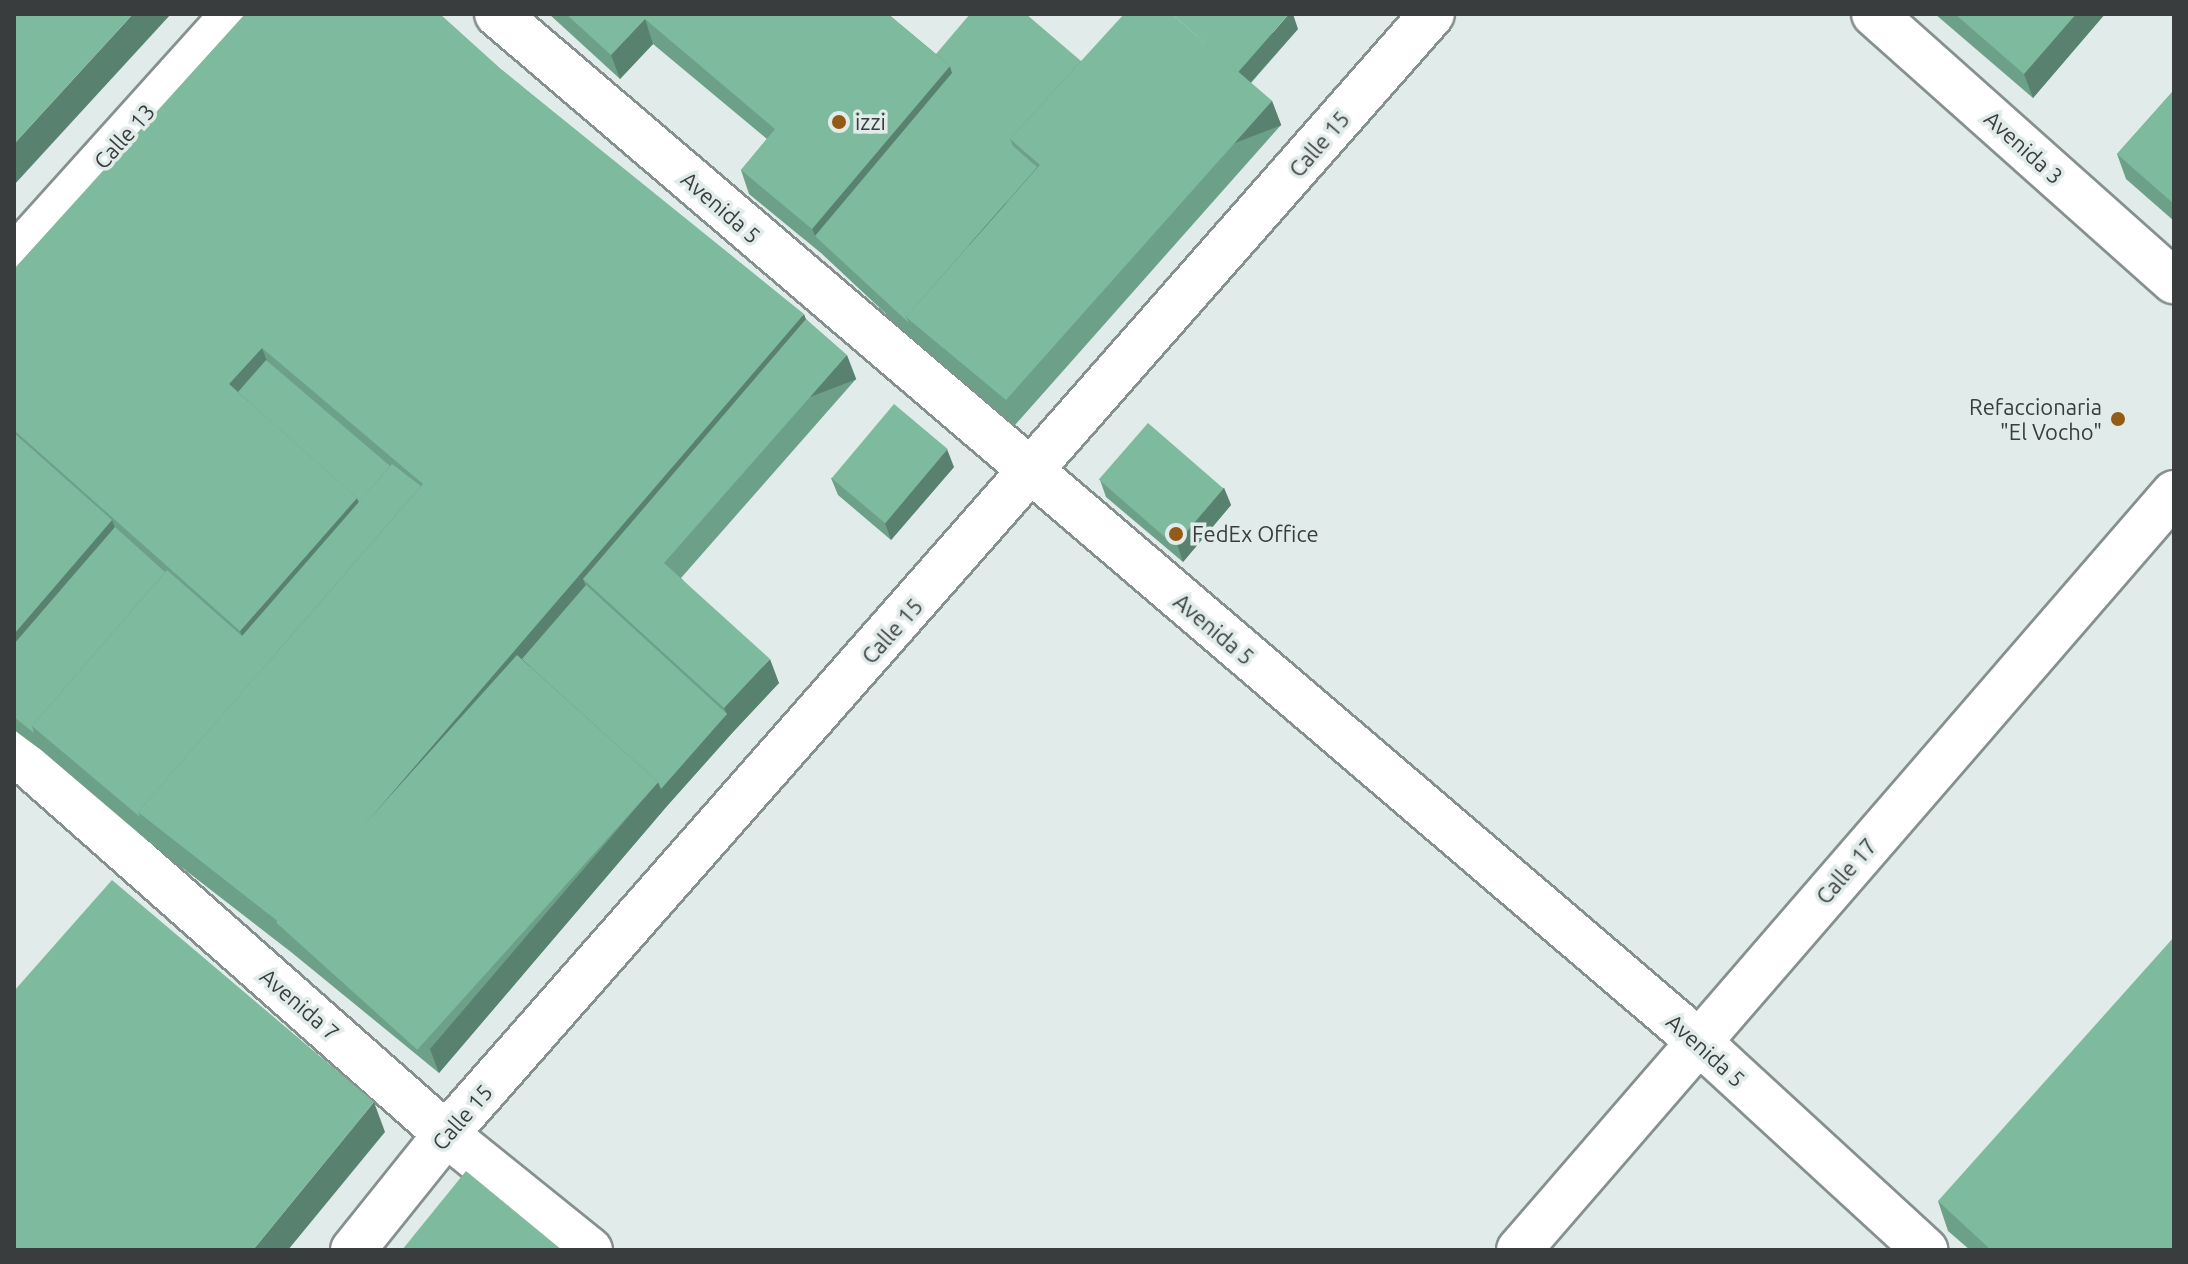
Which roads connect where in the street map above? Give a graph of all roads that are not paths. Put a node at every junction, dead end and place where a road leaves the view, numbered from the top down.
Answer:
1 (234, 14) edge
2 (497, 14) edge
3 (1432, 14) edge
4 (1874, 14) edge
5 (14, 258) edge
6 (2174, 281) edge
7 (1031, 474) junction
8 (2174, 493) edge
9 (14, 752) edge
10 (1698, 1041) junction
11 (446, 1134) junction
12 (353, 1250) edge
13 (590, 1250) edge
14 (1519, 1250) edge
15 (1925, 1250) edge

1 - 5 street, Calle 13
2 - 7 street, Avenida 5
3 - 7 street, Calle 15
4 - 6 street, Avenida 3
7 - 10 street, Avenida 5
7 - 11 street, Calle 15
8 - 10 street, Calle 17
9 - 11 street, Avenida 7
10 - 14 street, Calle 17
10 - 15 street, Avenida 5
11 - 12 street, Calle 15
11 - 13 street, Avenida 7

